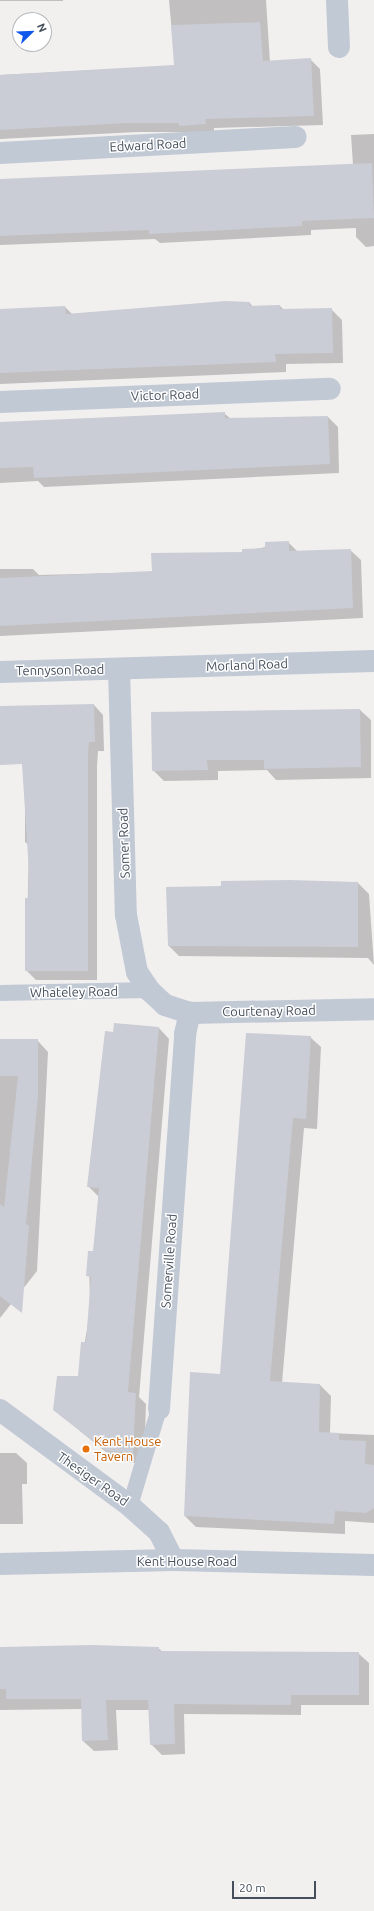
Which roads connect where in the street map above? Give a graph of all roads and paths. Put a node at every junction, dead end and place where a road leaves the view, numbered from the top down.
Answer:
1 (337, 0) edge
2 (339, 47) dead end
3 (296, 137) dead end
4 (0, 153) edge
5 (330, 389) dead end
6 (0, 402) edge
7 (374, 662) edge
8 (119, 669) junction
9 (0, 672) edge
10 (149, 990) junction
11 (0, 993) edge
12 (165, 1005) joint
13 (374, 1009) edge
14 (190, 1013) junction
15 (159, 1409) joint
16 (0, 1410) edge
17 (130, 1506) junction
18 (173, 1560) junction
19 (0, 1564) edge
20 (374, 1565) edge

1 - 2 street
3 - 4 street, Edward Road
5 - 6 street, Victor Road
7 - 8 street, Morland Road
8 - 9 street, Tennyson Road
8 - 10 street, Somer Road
10 - 11 street, Whateley Road
10 - 12 street, Somer Road
12 - 14 street, Courtenay Road
13 - 14 street, Courtenay Road
14 - 15 street, Somerville Road
15 - 17 street, Somerville Road
16 - 17 street, Thesiger Road
17 - 18 street, Thesiger Road
18 - 19 street, Kent House Road
18 - 20 street, Kent House Road

